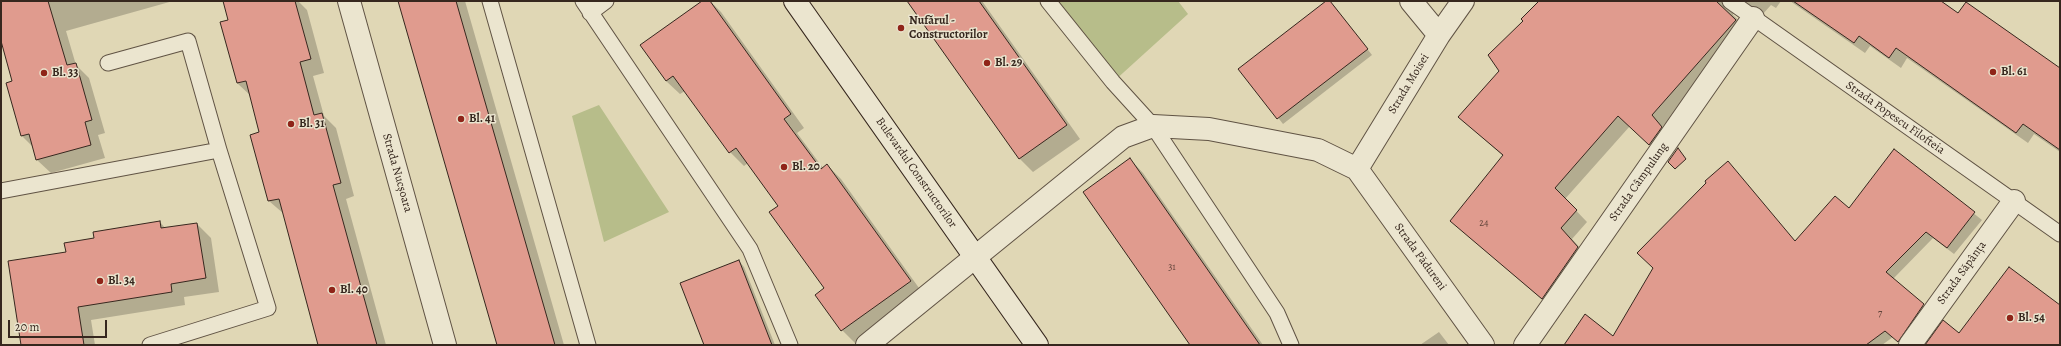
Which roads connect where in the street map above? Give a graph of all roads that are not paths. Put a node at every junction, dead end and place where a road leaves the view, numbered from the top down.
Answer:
1 (349, 1) edge
2 (490, 1) edge
3 (606, 1) edge
4 (795, 1) edge
5 (1048, 1) edge
6 (1411, 1) edge
7 (1463, 1) edge
8 (1730, 1) edge
9 (586, 7) edge
10 (1753, 18) junction
11 (1439, 34) junction
12 (108, 63) dead end
13 (1153, 126) junction
14 (219, 150) junction
15 (1357, 169) junction
16 (1, 191) edge
17 (2014, 201) junction
18 (2060, 234) edge
19 (976, 258) junction
20 (150, 345) edge
21 (445, 345) edge
22 (588, 345) edge
23 (790, 345) edge
24 (867, 345) edge
25 (1037, 345) edge
26 (1291, 345) edge
27 (1483, 345) edge
28 (1525, 345) edge
29 (1910, 345) edge

1 - 21 street, Strada Nucșoara
2 - 22 lane
3 - 9 lane
4 - 19 street, Bulevardul Constructorilor
5 - 13 lane
6 - 11 street
7 - 11 street, Strada Moisei
8 - 10 lane, Strada Popescu Filofteia
9 - 23 lane
10 - 17 lane, Strada Popescu Filofteia
10 - 28 street, Strada Câmpulung
11 - 15 street, Strada Moisei
12 - 14 lane
13 - 15 street
13 - 19 street
13 - 26 lane
14 - 16 lane
14 - 20 lane
15 - 27 street, Strada Pădureni
17 - 18 lane, Strada Popescu Filofteia
17 - 29 street, Strada Săpânța
19 - 24 street
19 - 25 street, Bulevardul Constructorilor

